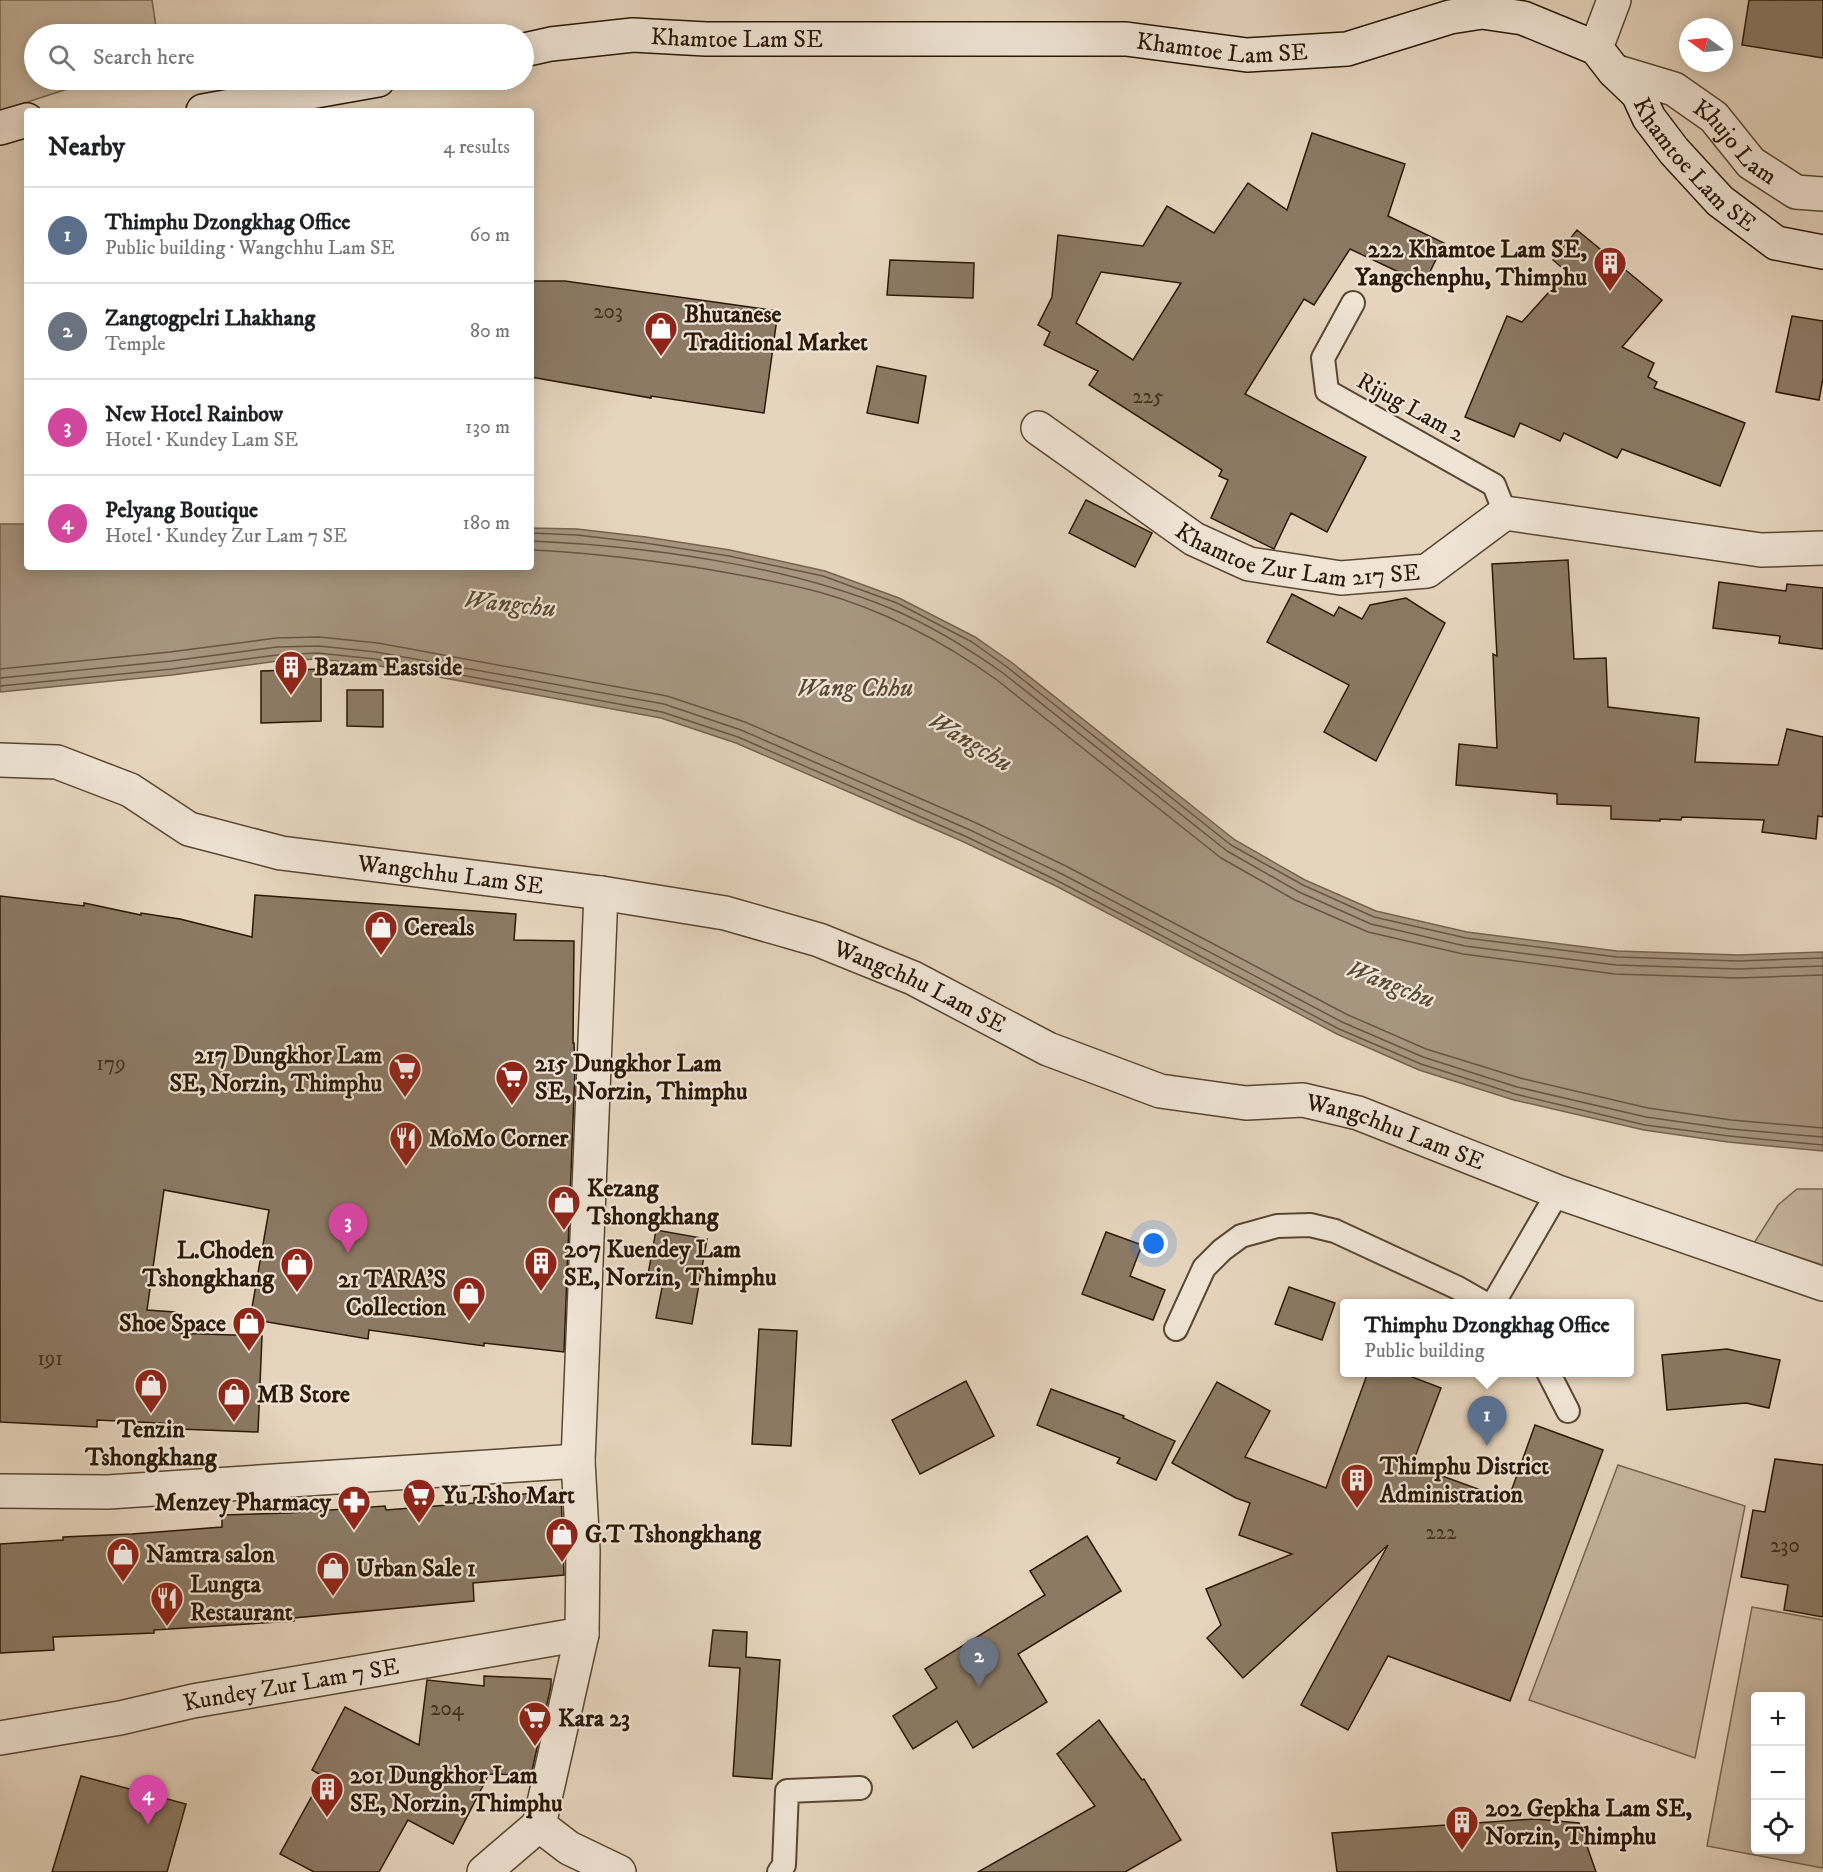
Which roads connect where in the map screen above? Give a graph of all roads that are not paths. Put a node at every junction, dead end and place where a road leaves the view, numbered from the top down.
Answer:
1 (1614, 0) edge
2 (534, 48) edge
3 (1605, 60) junction
4 (325, 90) edge
5 (222, 108) edge
6 (24, 121) edge
7 (0, 128) edge
8 (1823, 194) edge
9 (1823, 252) edge
10 (1353, 303) dead end
11 (1038, 428) dead end
12 (1505, 513) junction
13 (1823, 549) edge
14 (0, 760) edge
15 (601, 893) junction
16 (1558, 1192) junction
17 (1823, 1284) edge
18 (1477, 1299) edge
19 (1495, 1299) edge
20 (1176, 1329) dead end
21 (1551, 1377) edge
22 (1568, 1411) dead end
23 (578, 1461) junction
24 (0, 1491) edge
25 (582, 1634) junction
26 (0, 1738) edge
27 (860, 1788) dead end
28 (538, 1825) junction
29 (573, 1860) edge
30 (484, 1872) edge
31 (619, 1872) edge
32 (779, 1872) edge

1 - 3 street
2 - 3 street, Khamtoe Lam SE
3 - 8 street, Khujo Lam
3 - 9 street, Khamtoe Lam SE
4 - 5 street
6 - 7 street
10 - 12 lane, Rijug Lam 2
11 - 12 street, Khamtoe Zur Lam 217 SE
12 - 13 street
14 - 15 street, Wangchhu Lam SE
15 - 16 street, Wangchhu Lam SE
15 - 23 street
16 - 17 street, Wangchhu Lam SE
16 - 19 lane
18 - 20 lane
21 - 22 lane
23 - 24 street
23 - 25 street
25 - 26 street, Kundey Zur Lam 7 SE
25 - 28 street
27 - 32 lane
28 - 29 street
28 - 30 street
29 - 31 street

